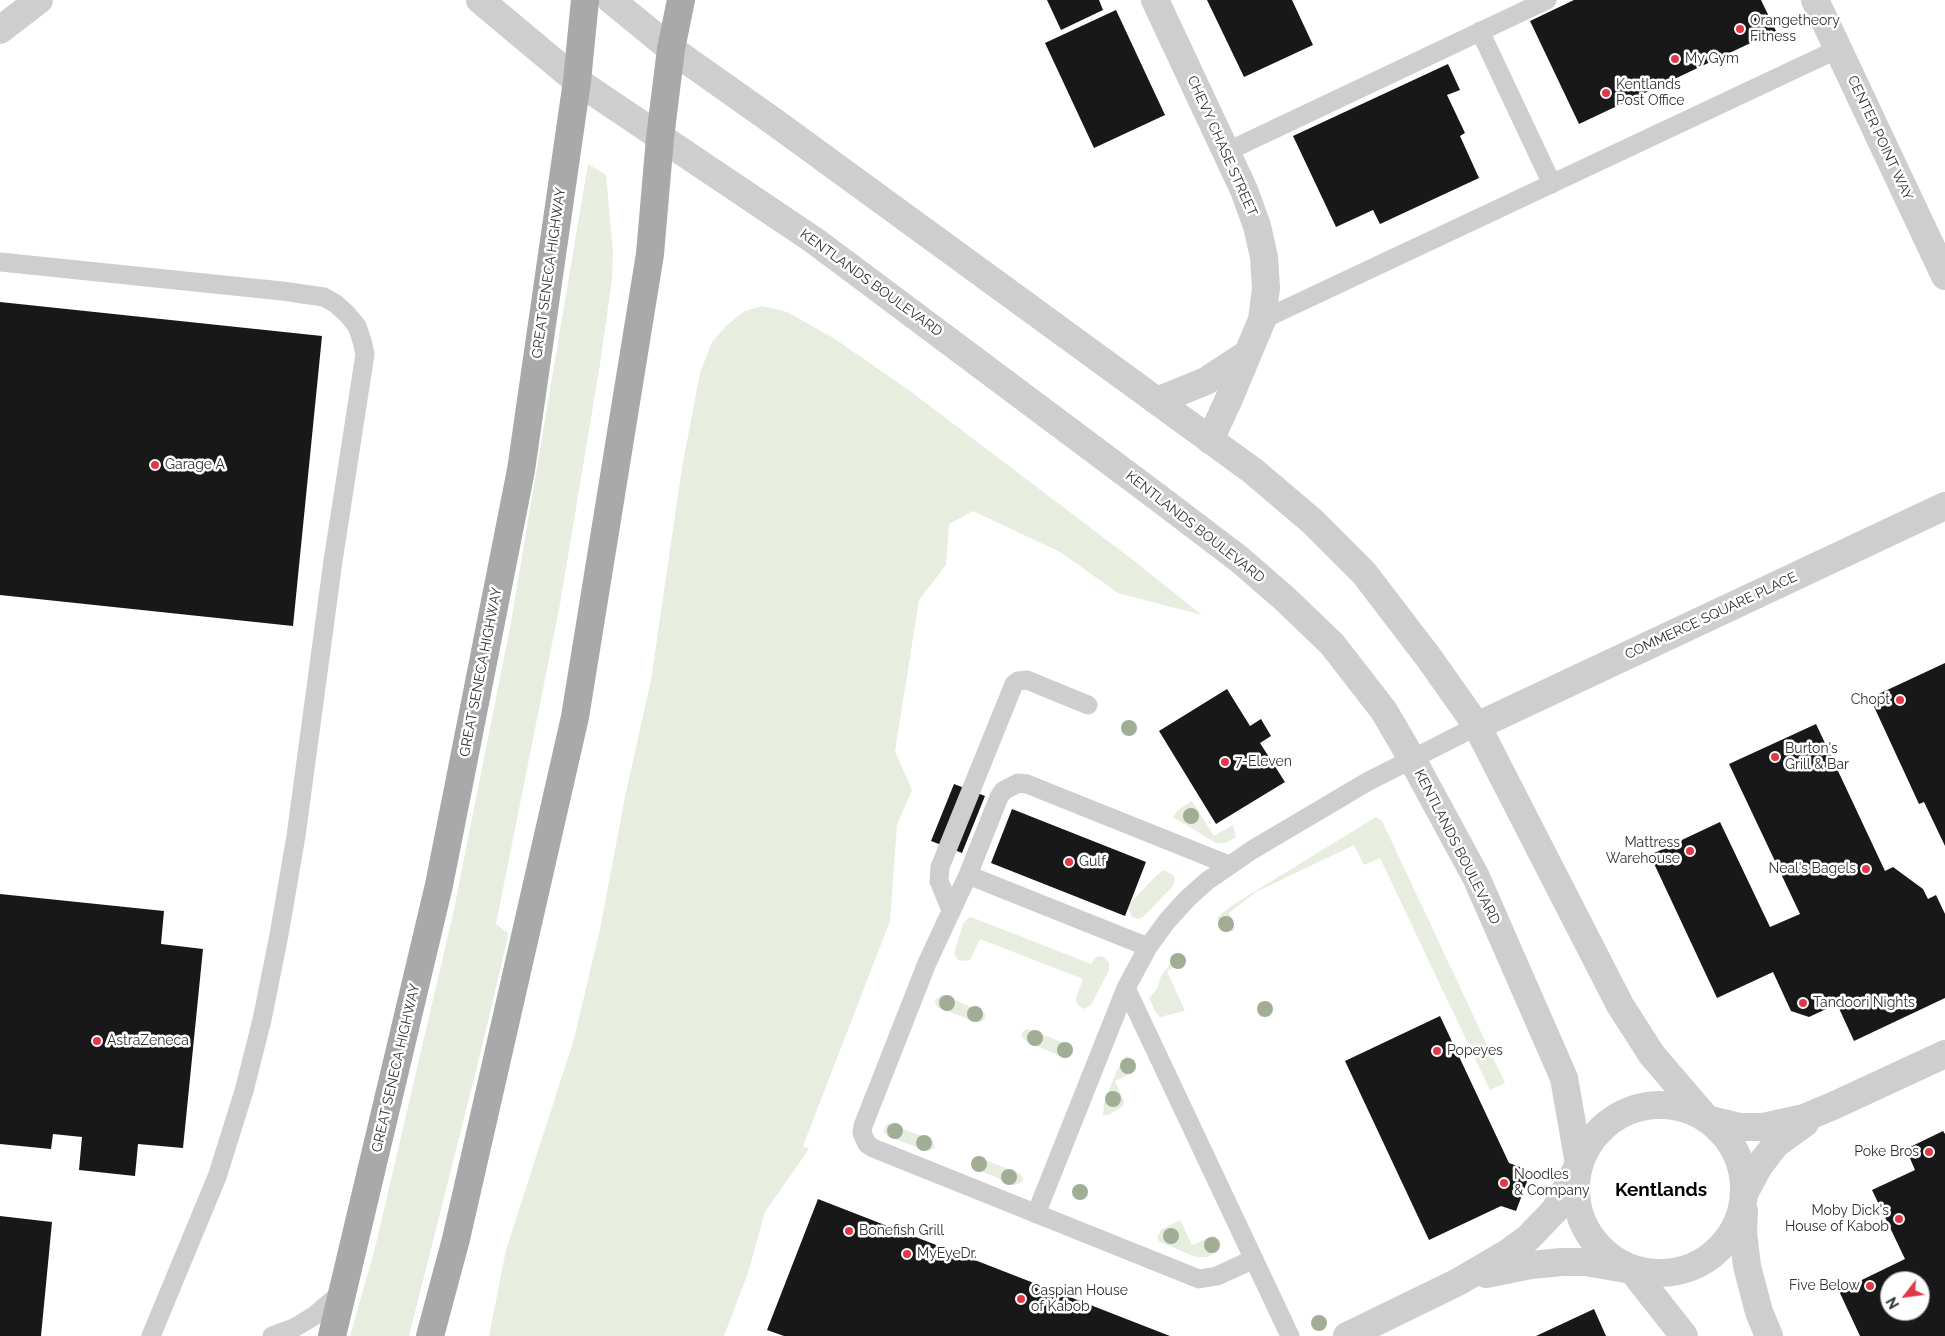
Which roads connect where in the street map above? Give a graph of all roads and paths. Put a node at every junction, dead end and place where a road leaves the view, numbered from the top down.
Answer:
1 (39, 0) edge
2 (480, 0) edge
3 (585, 0) edge
4 (612, 0) edge
5 (681, 0) edge
6 (1155, 0) edge
7 (1547, 0) edge
8 (1815, 0) edge
9 (0, 30) edge
10 (1480, 31) junction
11 (671, 49) junction
12 (1838, 49) junction
13 (577, 81) junction
14 (660, 138) junction
15 (1226, 152) junction
16 (1552, 184) junction
17 (0, 262) edge
18 (1945, 276) edge
19 (1262, 320) junction
20 (1247, 354) junction
21 (1157, 401) junction
22 (1210, 440) junction
23 (1945, 506) edge
24 (1088, 706) dead end
25 (1476, 726) junction
26 (1412, 759) junction
27 (1229, 865) junction
28 (968, 875) junction
29 (951, 910) junction
30 (1148, 947) junction
31 (1126, 988) junction
32 (1945, 1054) edge
33 (1835, 1106) junction
34 (1707, 1119) junction
35 (1579, 1164) junction
36 (1744, 1194) junction
37 (1036, 1214) junction
38 (1254, 1259) junction
39 (1632, 1270) junction
40 (1458, 1282) junction
41 (343, 1291) junction
42 (151, 1336) edge
43 (272, 1336) edge
44 (332, 1336) edge
45 (430, 1336) edge
46 (1290, 1336) edge
47 (1347, 1336) edge
48 (1684, 1336) edge
49 (1769, 1336) edge

1 - 9 street
2 - 13 street, KENTLANDS BOULEVARD
3 - 13 main road, GREAT SENECA HIGHWAY
4 - 11 street
5 - 11 main road
6 - 15 street, CHEVY CHASE STREET
7 - 10 lane
8 - 12 street, CENTER POINT WAY
10 - 15 lane
10 - 16 lane
11 - 14 main road
11 - 21 street
12 - 16 lane
12 - 18 street, CENTER POINT WAY
13 - 14 street, KENTLANDS BOULEVARD
13 - 41 main road, GREAT SENECA HIGHWAY
14 - 26 street, KENTLANDS BOULEVARD
14 - 45 main road
15 - 19 street, CHEVY CHASE STREET
16 - 19 lane
17 - 42 lane
19 - 20 street, CHEVY CHASE STREET
20 - 21 street
20 - 22 street, CHEVY CHASE STREET
21 - 22 street
22 - 25 street
23 - 25 street, COMMERCE SQUARE PLACE
24 - 29 lane
25 - 26 lane
25 - 34 street
26 - 27 lane
26 - 35 street, KENTLANDS BOULEVARD
27 - 28 lane
27 - 30 lane
28 - 29 lane
28 - 30 lane
29 - 37 lane
30 - 31 lane
31 - 37 lane
31 - 38 lane
32 - 33 street
33 - 34 street
33 - 36 street
34 - 35 street
34 - 36 street
35 - 39 street
35 - 40 street
36 - 39 street
36 - 49 street
37 - 38 lane
38 - 46 lane
39 - 40 street
39 - 48 street
40 - 47 street
41 - 43 lane
41 - 44 main road, GREAT SENECA HIGHWAY

